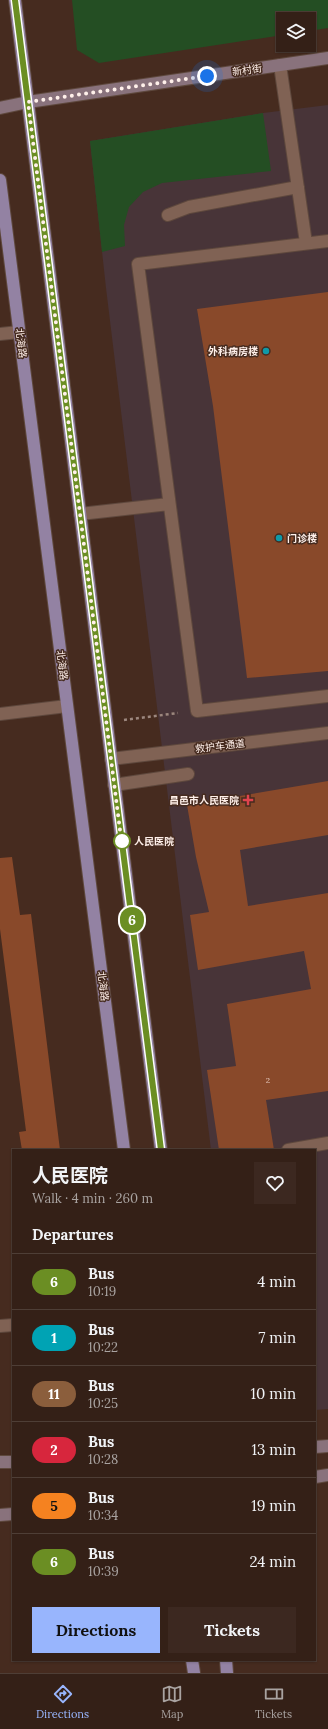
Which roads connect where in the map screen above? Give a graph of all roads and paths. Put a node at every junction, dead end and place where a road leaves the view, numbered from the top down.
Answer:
1 (15, 0) edge
2 (328, 58) edge
3 (280, 65) junction
4 (28, 102) junction
5 (0, 108) edge
6 (0, 180) edge
7 (298, 187) junction
8 (168, 216) dead end
9 (328, 241) edge
10 (306, 243) junction
11 (19, 332) junction
12 (0, 334) edge
13 (169, 504) junction
14 (80, 514) junction
15 (328, 696) edge
16 (67, 706) junction
17 (197, 711) junction
18 (0, 714) edge
19 (107, 722) junction
20 (328, 733) edge
21 (111, 759) junction
22 (188, 774) dead end
23 (114, 785) junction
24 (328, 1143) edge
25 (124, 1149) edge
26 (161, 1149) edge
27 (294, 1149) edge
28 (12, 1325) edge
29 (0, 1326) edge
30 (328, 1446) edge
31 (316, 1447) edge
32 (0, 1462) edge
33 (12, 1462) edge
34 (328, 1475) edge
35 (316, 1477) edge
36 (12, 1514) edge
37 (0, 1515) edge
38 (192, 1661) edge
39 (226, 1661) edge
40 (194, 1673) edge
41 (227, 1673) edge

1 - 4 main road
2 - 3 street, 新村街
3 - 4 street, 新村街
3 - 7 lane
4 - 5 street, 新村街
4 - 14 main road
6 - 11 main road, 北海路
7 - 8 lane
7 - 10 lane
9 - 10 lane
10 - 13 lane
11 - 12 lane
11 - 16 main road, 北海路
13 - 14 lane
13 - 17 lane
14 - 19 main road
15 - 17 lane
16 - 18 lane
16 - 25 main road, 北海路
17 - 19 path
19 - 21 main road
20 - 21 lane, 救护车通道
21 - 23 main road
22 - 23 lane
23 - 26 main road
24 - 27 lane
28 - 29 lane
30 - 31 street
32 - 33 street
34 - 35 street
36 - 37 street
38 - 40 main road
39 - 41 main road

